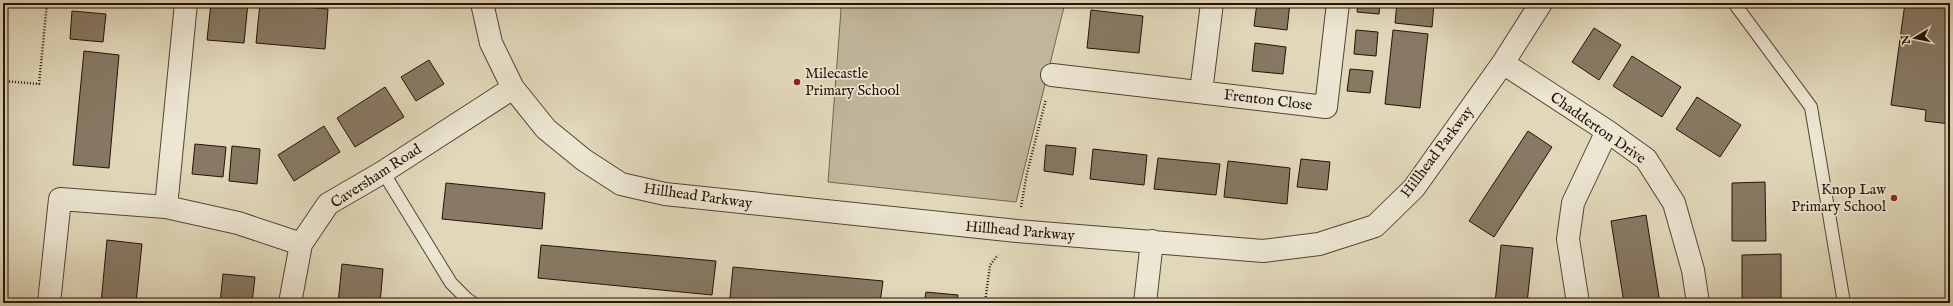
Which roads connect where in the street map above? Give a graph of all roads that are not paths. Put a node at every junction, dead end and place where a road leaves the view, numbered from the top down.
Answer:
1 (186, 3) edge
2 (482, 3) edge
3 (1212, 3) edge
4 (1338, 3) edge
5 (1541, 3) edge
6 (1734, 3) edge
7 (1503, 63) junction
8 (1052, 75) road end
9 (513, 88) junction
10 (1201, 92) junction
11 (1607, 131) junction
12 (383, 172) junction
13 (166, 207) junction
14 (1152, 241) junction
15 (301, 244) junction
16 (49, 303) edge
17 (290, 303) edge
18 (473, 303) edge
19 (1145, 303) edge
20 (1578, 303) edge
21 (1698, 303) edge
22 (1844, 303) edge

1 - 13 street
2 - 9 street, Hillhead Parkway
3 - 10 street
4 - 10 street, Frenton Close
5 - 7 street, Hillhead Parkway
6 - 22 lane
7 - 11 street, Chadderton Drive
7 - 14 street, Hillhead Parkway
8 - 10 street, Frenton Close
9 - 12 street, Caversham Road
9 - 14 street, Hillhead Parkway
11 - 20 street
11 - 21 street, Chadderton Drive
12 - 15 street, Caversham Road
12 - 18 lane
13 - 15 street
13 - 16 street
14 - 19 street
15 - 17 street, Caversham Road

